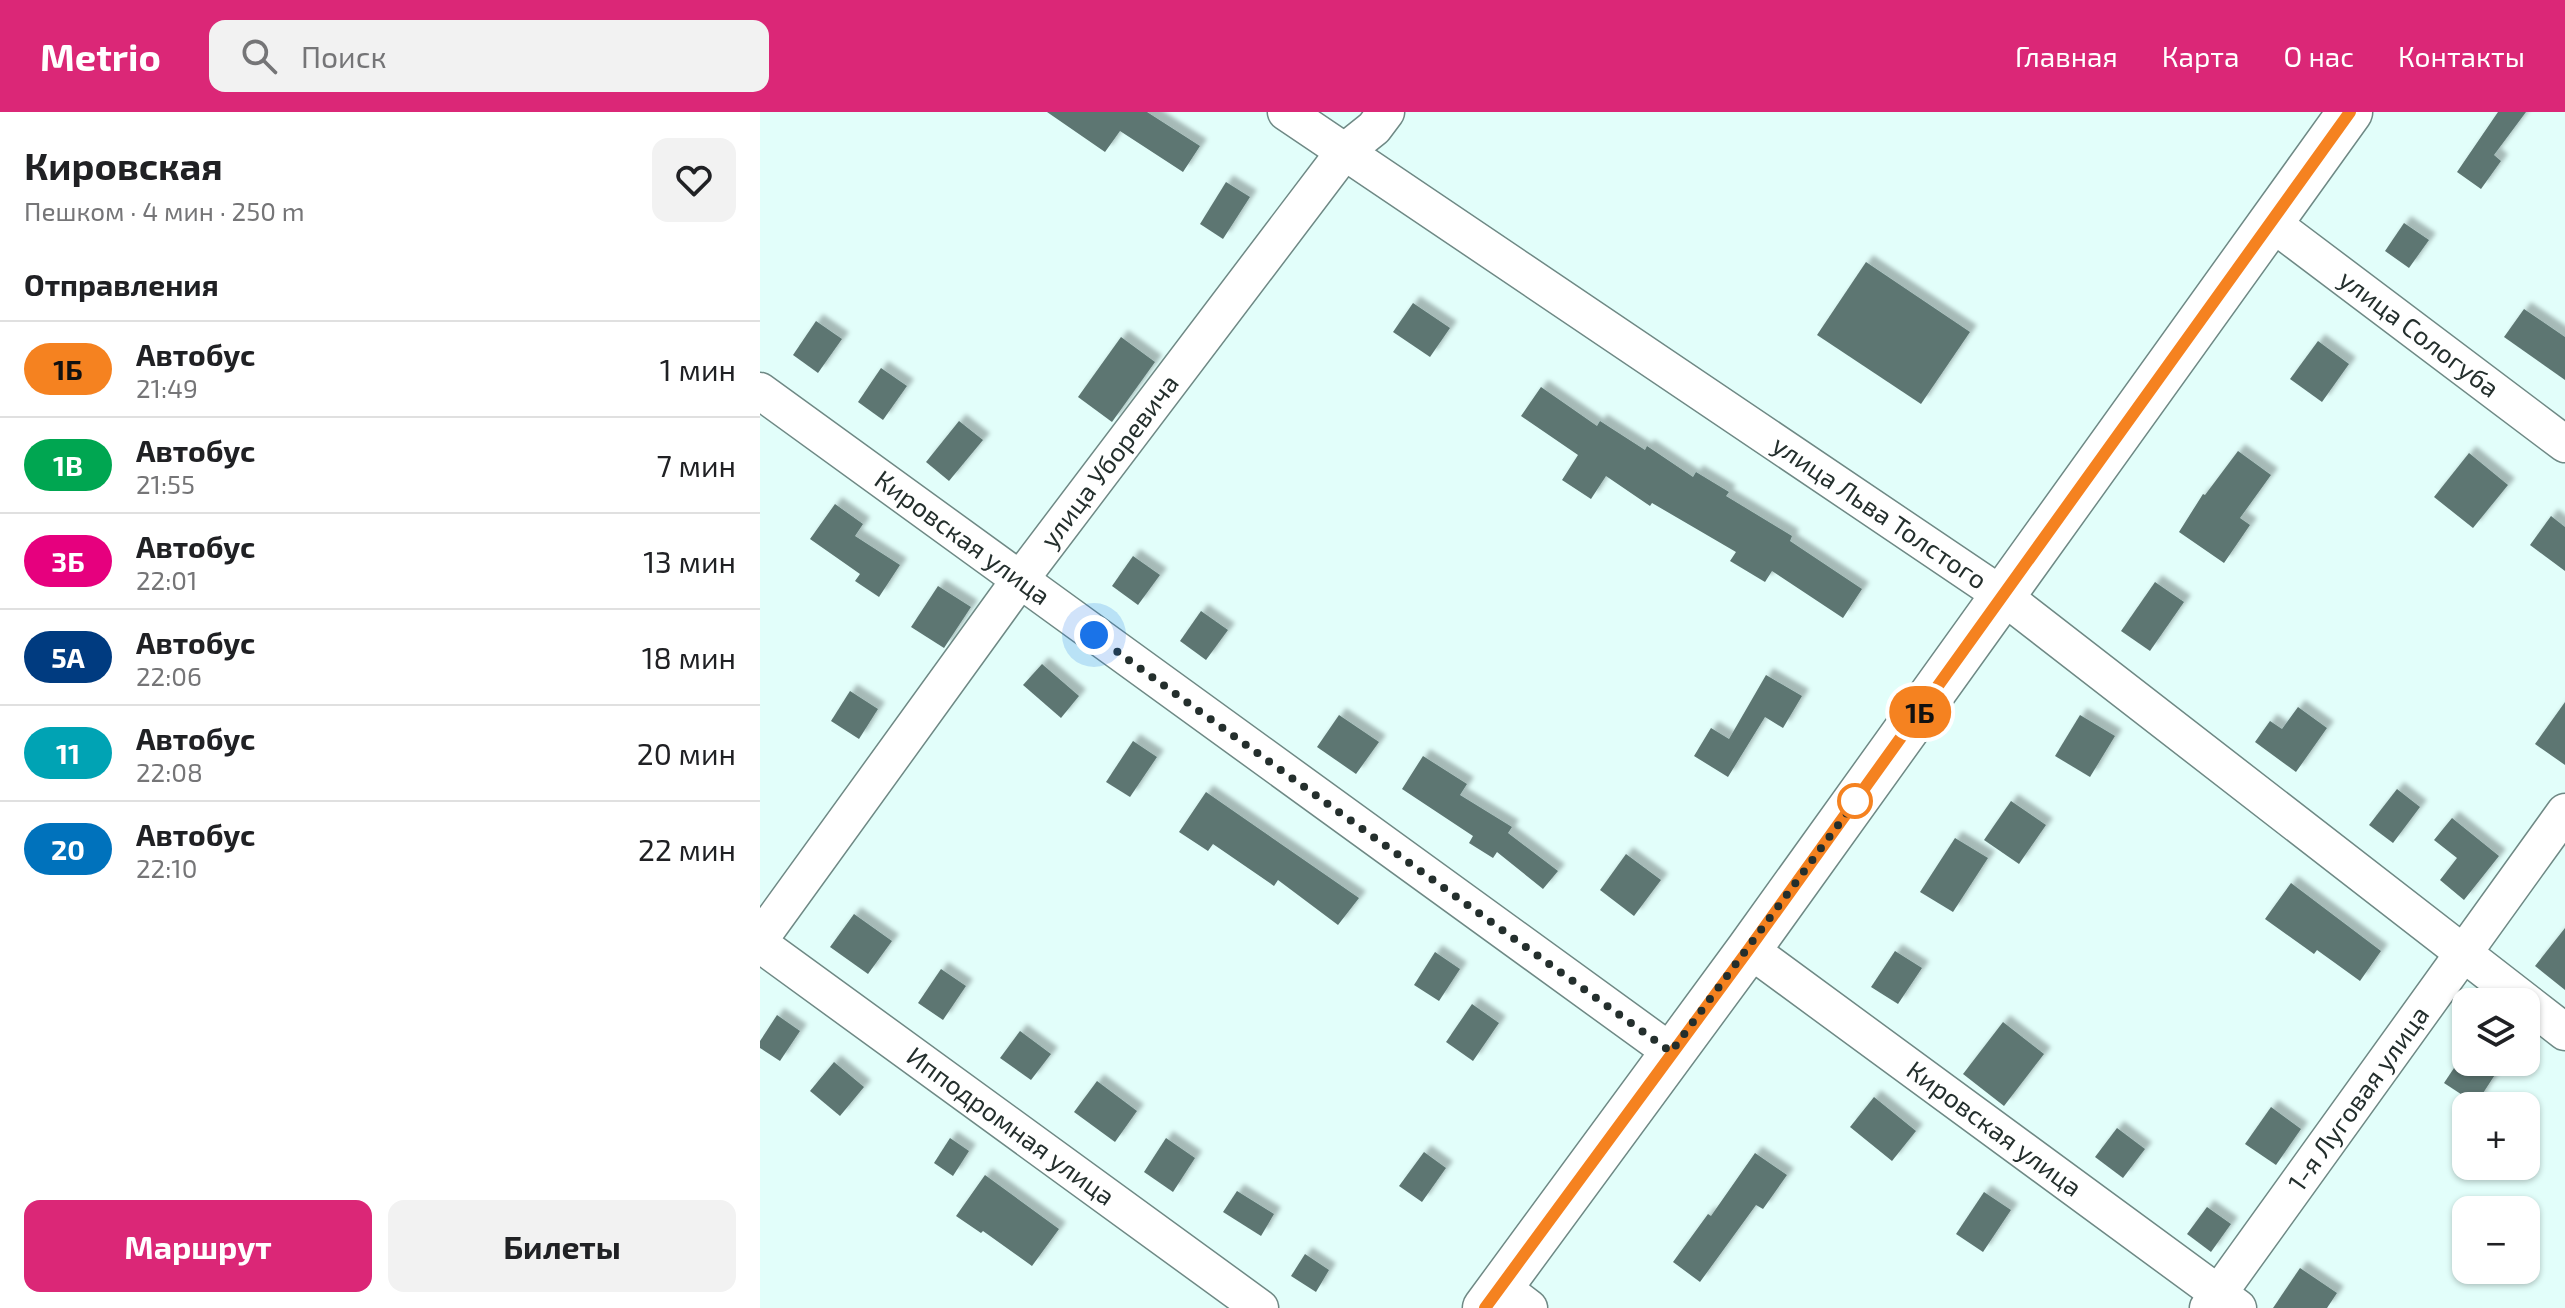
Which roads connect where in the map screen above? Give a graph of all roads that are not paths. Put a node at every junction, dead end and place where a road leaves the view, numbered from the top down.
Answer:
1 (1286, 112) edge
2 (1386, 112) edge
3 (2350, 112) edge
4 (1344, 152) junction
5 (2272, 223) junction
6 (760, 391) edge
7 (2565, 444) edge
8 (1019, 581) junction
9 (2003, 596) junction
10 (2565, 812) edge
11 (760, 942) edge
12 (1749, 949) junction
13 (2463, 952) junction
14 (2565, 1032) edge
15 (1671, 1052) junction
16 (1505, 1301) edge
17 (2222, 1303) edge
18 (1260, 1308) edge

1 - 4 street, улица Льва Толстого
2 - 4 street, улица Уборевича
3 - 5 main road
4 - 8 street, улица Уборевича
4 - 9 street, улица Льва Толстого
5 - 7 street, улица Сологуба
5 - 9 main road
6 - 8 street, Кировская улица
8 - 11 street, улица Уборевича
8 - 15 street, Кировская улица
9 - 12 main road
9 - 13 street, улица Льва Толстого
10 - 13 street, 1-я Луговая улица
11 - 18 street, Ипподромная улица
12 - 15 main road
12 - 17 street, Кировская улица
13 - 14 street, улица Льва Толстого
13 - 17 street, 1-я Луговая улица
15 - 16 main road

